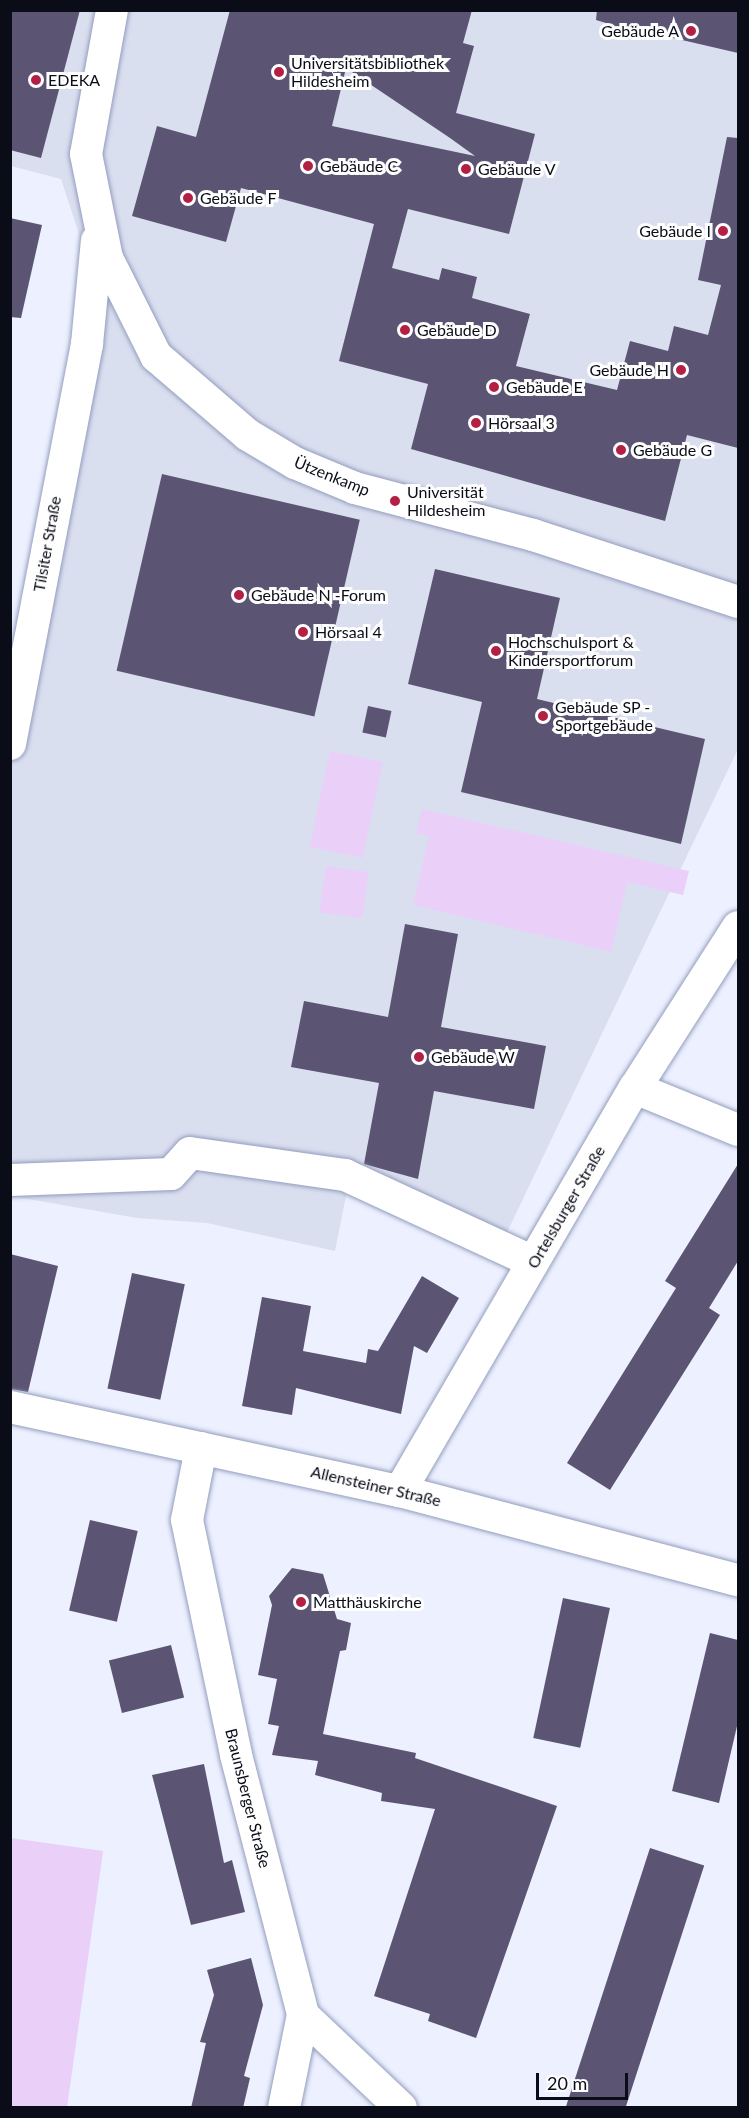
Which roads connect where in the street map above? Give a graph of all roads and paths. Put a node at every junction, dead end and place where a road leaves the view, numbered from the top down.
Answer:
1 (112, 10) edge
2 (98, 230) junction
3 (738, 602) edge
4 (10, 744) edge
5 (738, 927) edge
6 (635, 1088) junction
7 (738, 1130) edge
8 (10, 1180) edge
9 (533, 1262) junction
10 (10, 1407) edge
11 (201, 1448) junction
12 (400, 1491) junction
13 (738, 1580) edge
14 (303, 2015) junction
15 (284, 2108) edge
16 (401, 2108) edge

1 - 2 street
2 - 3 street, Ützenkamp
2 - 4 street, Tilsiter Straße
5 - 6 street, Ortelsburger Straße
6 - 7 street
6 - 9 street, Ortelsburger Straße
8 - 9 street
9 - 12 street, Ortelsburger Straße
10 - 11 street, Allensteiner Straße
11 - 12 street, Allensteiner Straße
11 - 14 street, Braunsberger Straße
12 - 13 street, Allensteiner Straße
14 - 15 street
14 - 16 street

